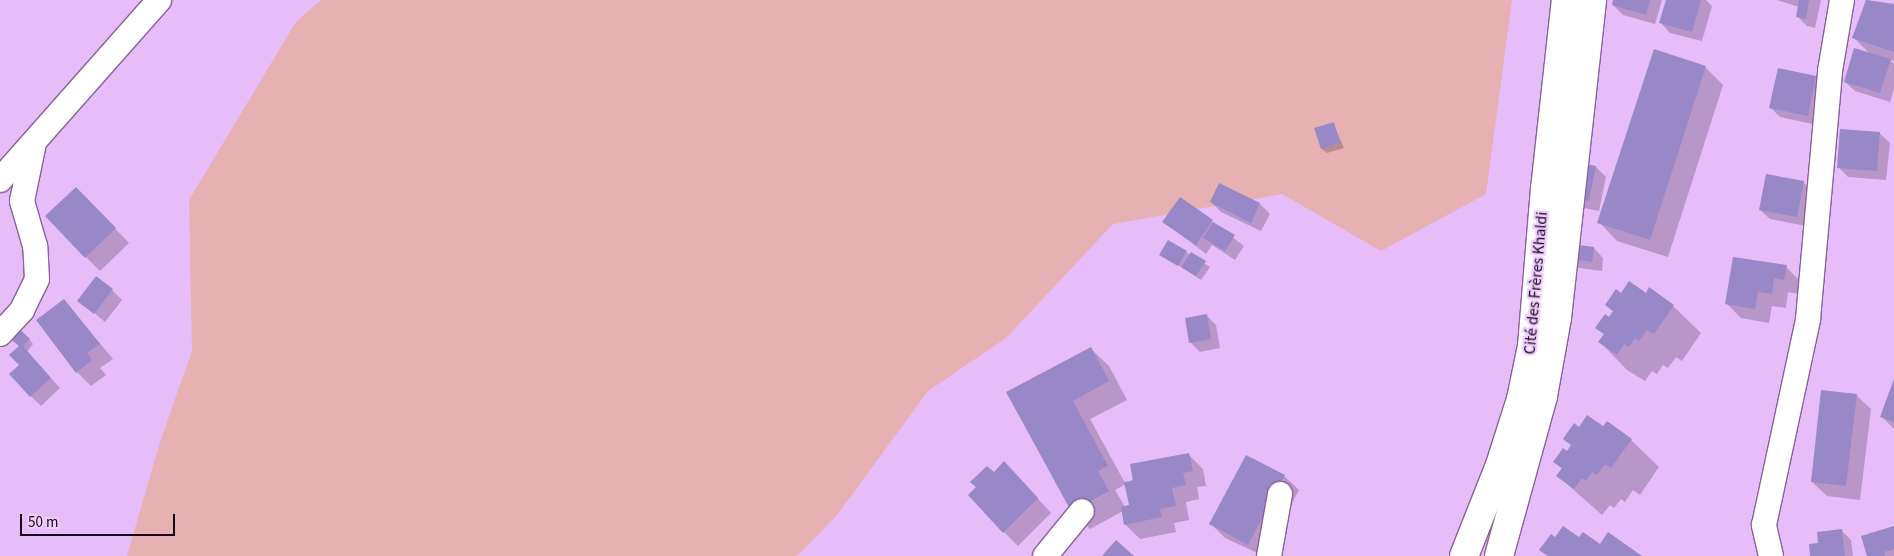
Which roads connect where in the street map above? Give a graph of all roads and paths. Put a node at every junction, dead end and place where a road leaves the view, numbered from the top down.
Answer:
1 (159, 0) edge
2 (1566, 0) edge
3 (1592, 0) edge
4 (1842, 0) edge
5 (34, 141) junction
6 (0, 180) edge
7 (0, 334) edge
8 (1280, 494) dead end
9 (1082, 512) dead end
10 (1044, 556) edge
11 (1269, 556) edge
12 (1464, 556) edge
13 (1498, 556) edge
14 (1771, 556) edge

1 - 5 street
2 - 12 main road, Cité des Frères Khaldi
3 - 13 main road, Cité des Frères Khaldi
4 - 14 street
5 - 6 street
5 - 7 street
8 - 11 street
9 - 10 street

